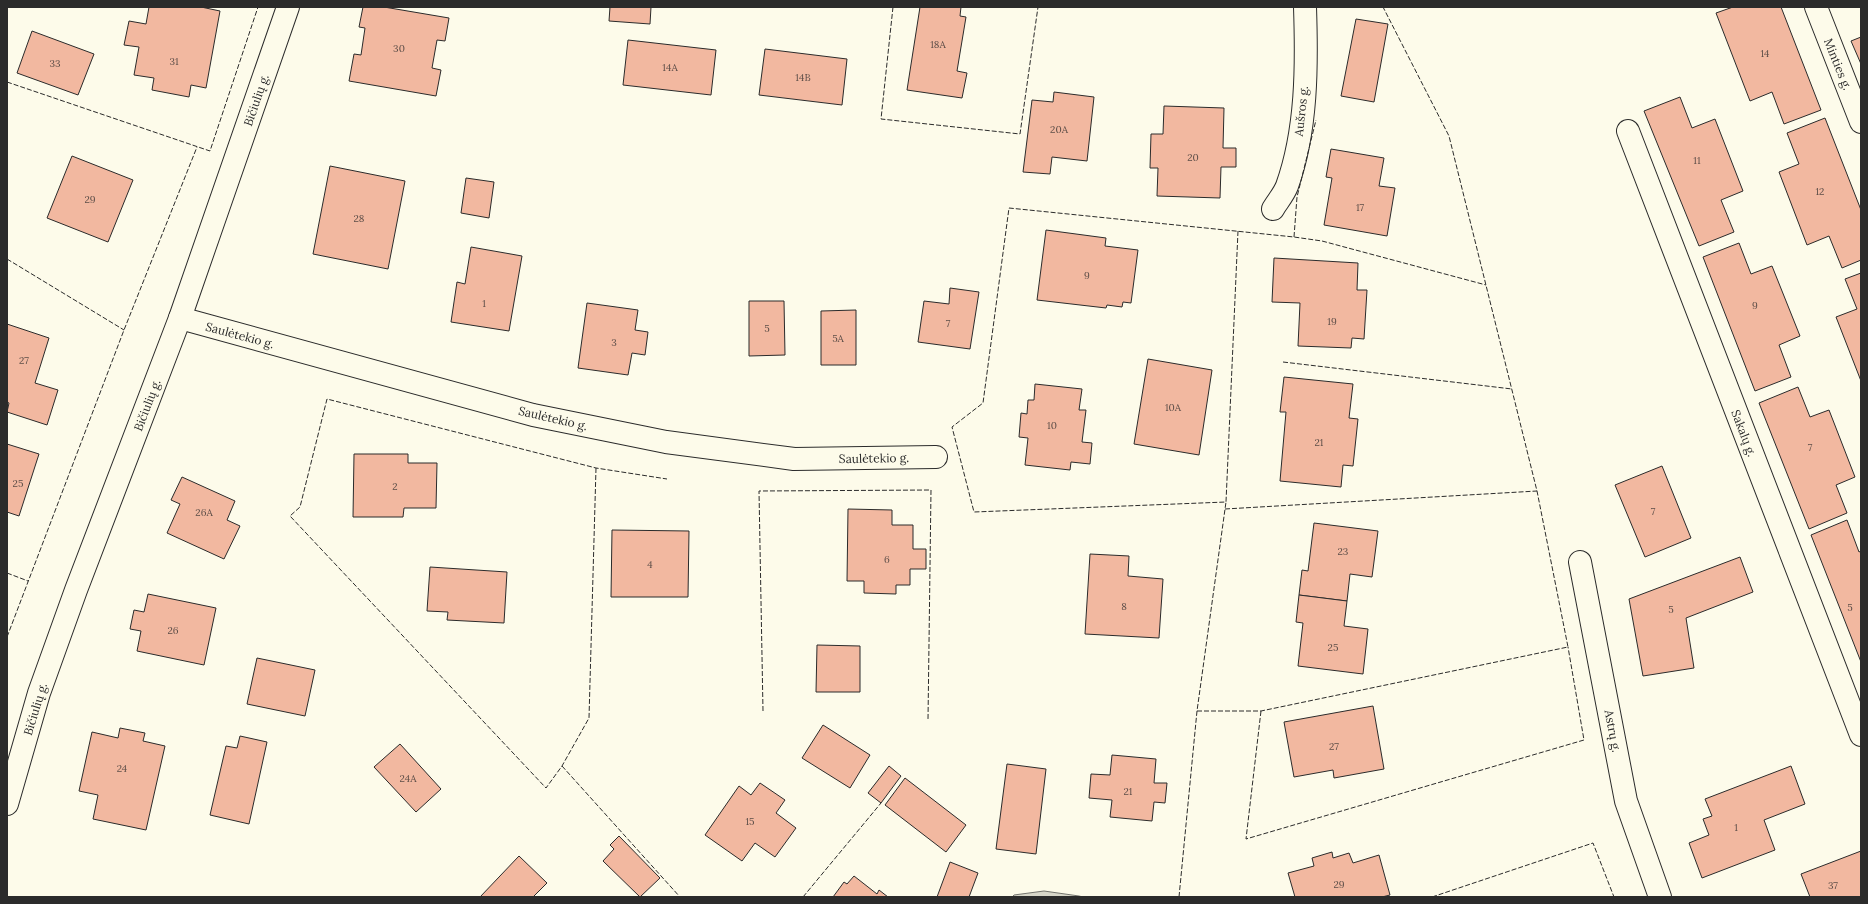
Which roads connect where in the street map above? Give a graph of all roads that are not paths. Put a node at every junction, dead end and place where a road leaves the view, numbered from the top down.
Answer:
1 (288, 7) edge
2 (1305, 7) edge
3 (1816, 7) edge
4 (1861, 122) edge
5 (1628, 131) dead end
6 (1273, 210) dead end
7 (180, 318) junction
8 (936, 457) dead end
9 (1580, 562) dead end
10 (1861, 735) edge
11 (7, 804) edge
12 (1660, 897) edge

1 - 7 street, Bičiulių g.
2 - 6 street, Aušros g.
3 - 4 street, Minties g.
5 - 10 street, Sakalų g.
7 - 8 street, Saulėtekio g.
7 - 11 street, Bičiulių g.
9 - 12 street, Astrų g.

